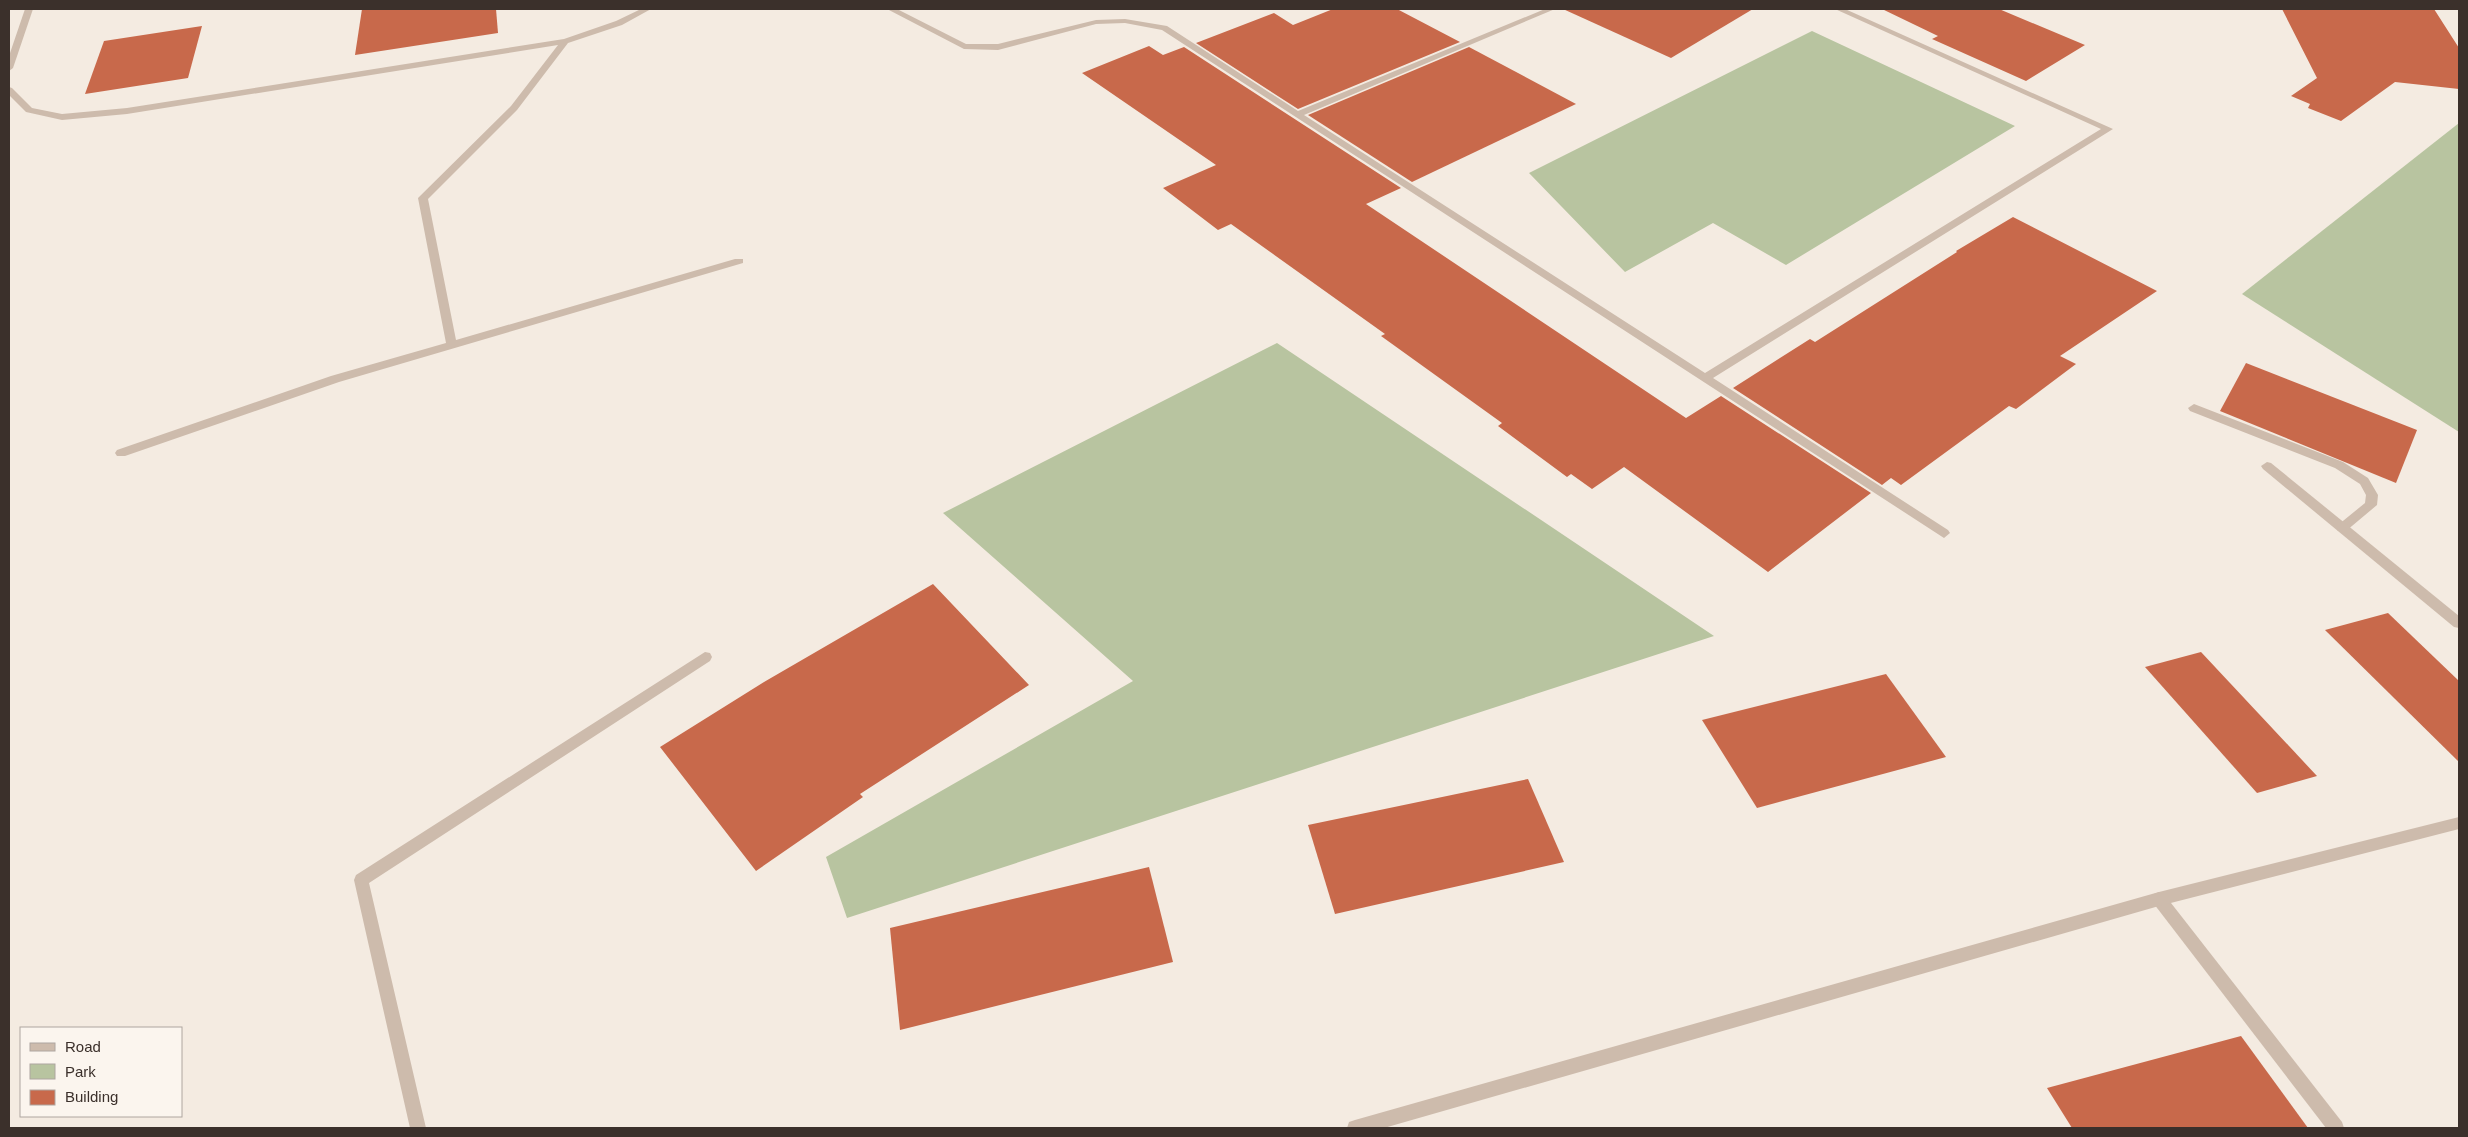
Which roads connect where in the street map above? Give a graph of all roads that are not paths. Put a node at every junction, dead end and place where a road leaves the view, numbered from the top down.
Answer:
1 (29, 9) edge
2 (647, 9) edge
3 (890, 9) edge
4 (1551, 9) edge
5 (1839, 9) edge
6 (565, 41) junction
7 (9, 68) edge
8 (9, 90) edge
9 (1298, 114) junction
10 (739, 261) dead end
11 (452, 346) junction
12 (1705, 378) junction
13 (2194, 408) dead end
14 (121, 453) dead end
15 (2267, 466) dead end
16 (2342, 528) junction
17 (1944, 533) dead end
18 (2459, 624) edge
19 (705, 657) dead end
20 (2459, 822) edge
21 (2159, 899) junction
22 (418, 1128) edge
23 (1356, 1128) edge
24 (2336, 1128) edge

1 - 7 street
2 - 6 street
3 - 9 street
4 - 9 street
5 - 12 street
6 - 8 street
6 - 11 street
9 - 12 street
10 - 11 street
11 - 14 street
12 - 17 street
13 - 16 street
15 - 16 street
16 - 18 street
19 - 22 street
20 - 21 street
21 - 23 street
21 - 24 street

